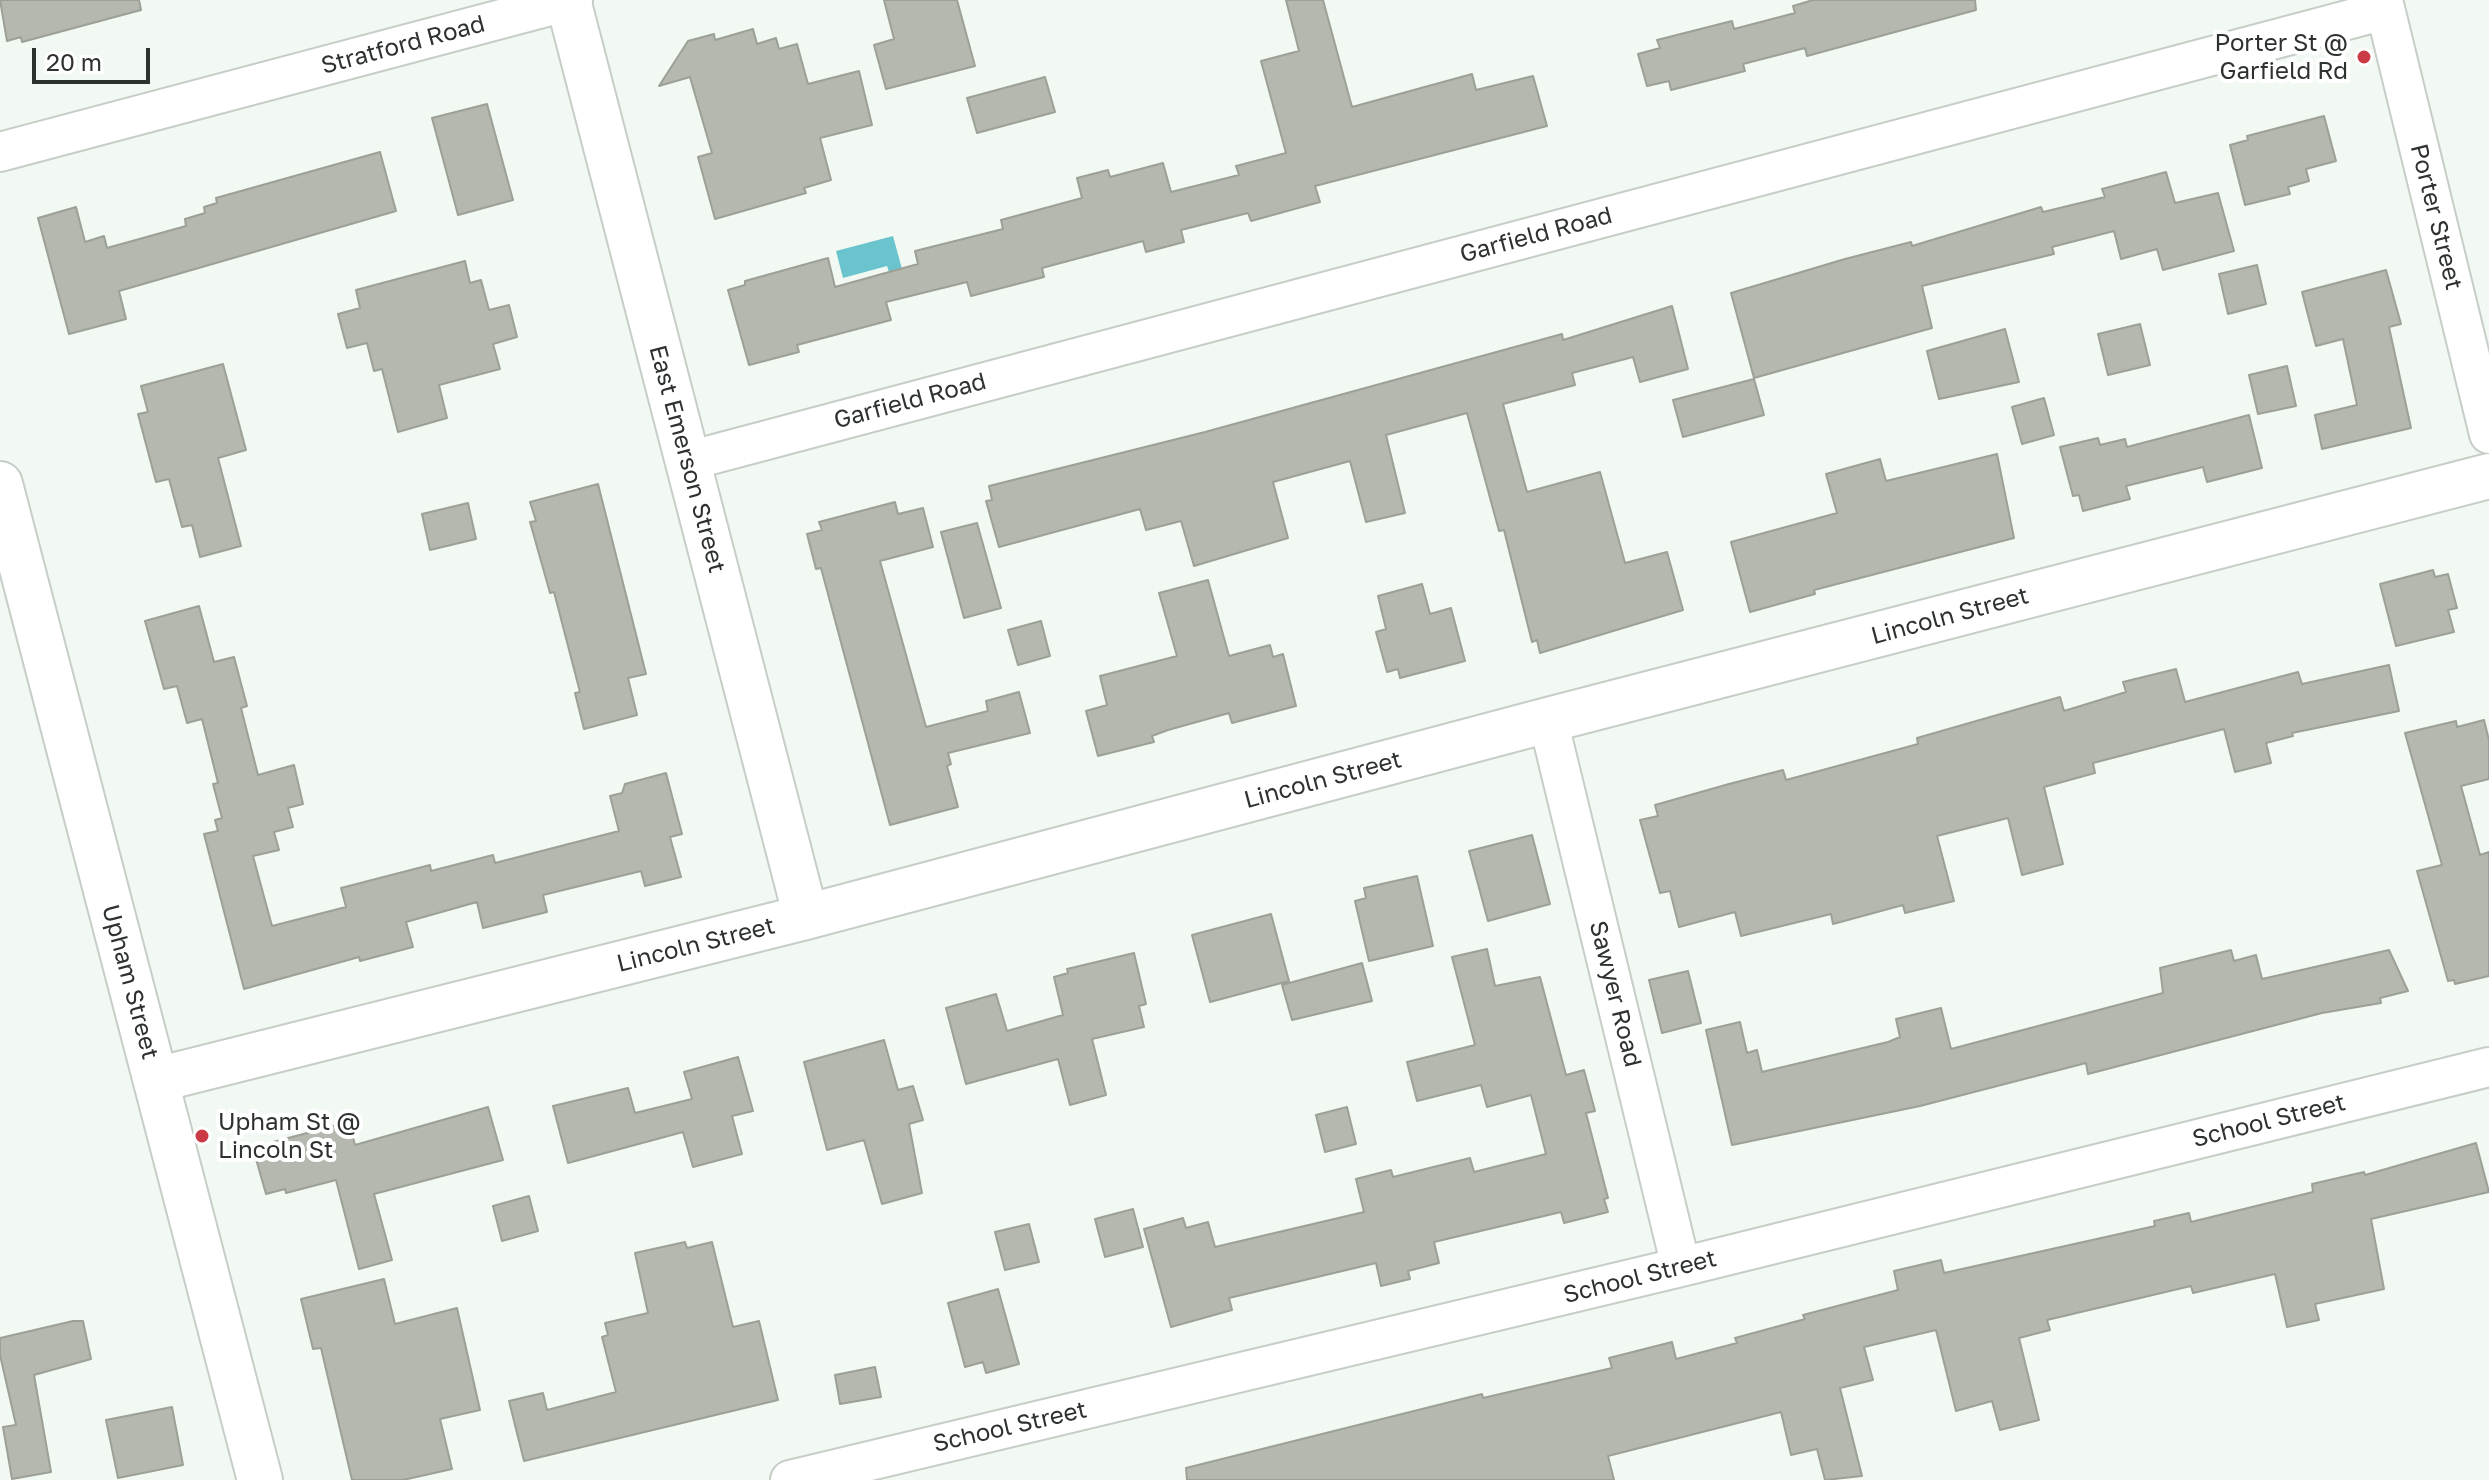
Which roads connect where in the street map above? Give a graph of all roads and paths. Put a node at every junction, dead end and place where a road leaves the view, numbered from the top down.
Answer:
1 (570, 0) edge
2 (2384, 5) edge
3 (0, 152) edge
4 (2489, 434) edge
5 (688, 461) junction
6 (2489, 476) edge
7 (0, 484) edge
8 (6, 530) edge
9 (1548, 720) junction
10 (806, 917) junction
11 (2489, 1067) edge
12 (156, 1080) junction
13 (1681, 1267) junction
14 (260, 1480) edge
15 (790, 1480) edge

1 - 3 street, Stratford Road
1 - 5 street, East Emerson Street
2 - 4 street, Porter Street
2 - 5 street, Garfield Road
5 - 10 street, East Emerson Street
6 - 9 street, Lincoln Street
7 - 8 street, Upham Street
8 - 12 street, Upham Street
9 - 10 street, Lincoln Street
9 - 13 street, Sawyer Road
10 - 12 street, Lincoln Street
11 - 13 street, School Street
12 - 14 street, Upham Street
13 - 15 street, School Street

